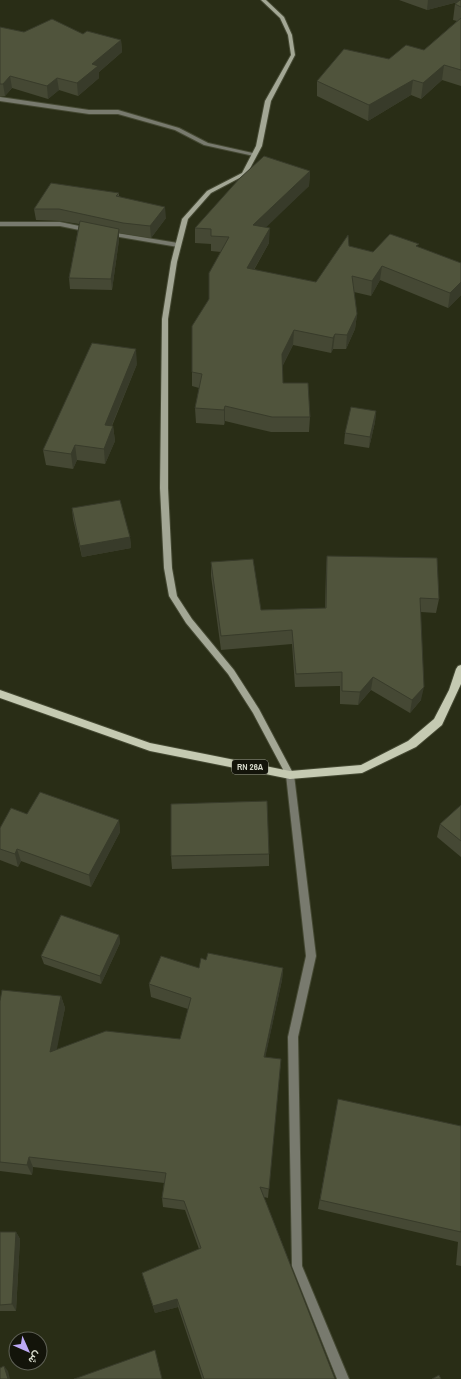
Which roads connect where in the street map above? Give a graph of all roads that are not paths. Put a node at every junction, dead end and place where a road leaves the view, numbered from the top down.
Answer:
1 (263, 0) edge
2 (0, 99) edge
3 (254, 154) junction
4 (0, 224) edge
5 (95, 231) edge
6 (102, 233) edge
7 (178, 245) junction
8 (461, 669) edge
9 (0, 694) edge
10 (290, 775) junction
11 (343, 1379) edge

1 - 3 street
2 - 3 street
3 - 7 street
4 - 5 street
6 - 7 street
7 - 10 street
8 - 10 main road, RN 26A
9 - 10 main road, RN 26A
10 - 11 street

